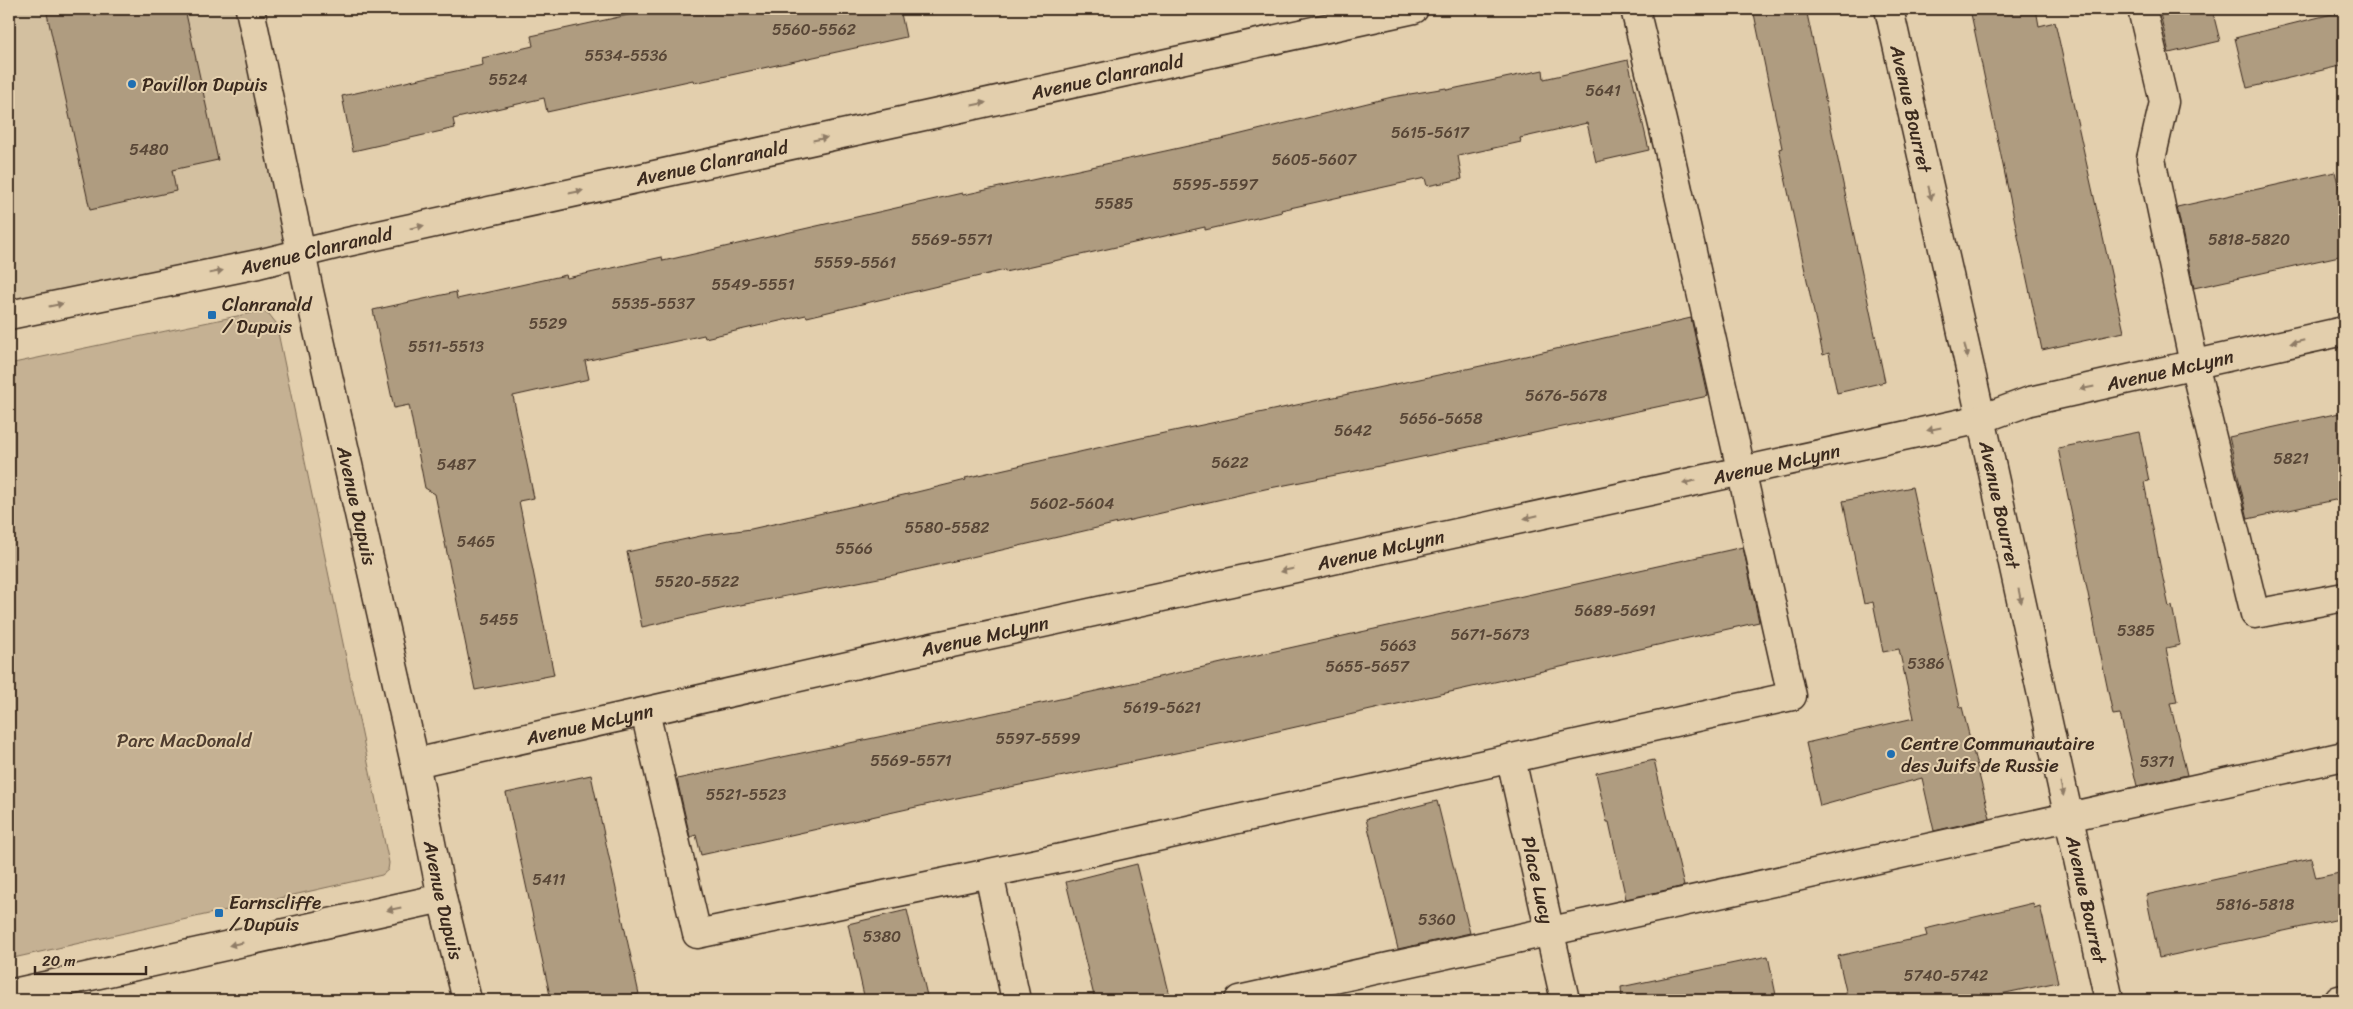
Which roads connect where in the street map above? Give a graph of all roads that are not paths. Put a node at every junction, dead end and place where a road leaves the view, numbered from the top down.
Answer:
1 (250, 9) edge
2 (1414, 9) edge
3 (1635, 9) edge
4 (1889, 9) edge
5 (2142, 9) edge
6 (301, 253) junction
7 (9, 315) edge
8 (2344, 331) edge
9 (2194, 364) junction
10 (1982, 419) junction
11 (1741, 470) junction
12 (2344, 597) edge
13 (645, 712) junction
14 (2344, 756) edge
15 (1511, 759) junction
16 (415, 763) junction
17 (2068, 819) junction
18 (989, 874) junction
19 (442, 898) junction
20 (1549, 930) junction
21 (9, 994) edge
22 (2344, 999) edge
23 (467, 1000) edge
24 (1016, 1000) edge
25 (1239, 1000) edge
26 (1565, 1000) edge
27 (2109, 1000) edge
28 (2339, 1000) edge

1 - 6 street, Avenue Dupuis
6 -> 2 street, Avenue Clanranald
3 - 11 street
4 -> 10 street, Avenue Bourret
5 - 9 street
7 -> 6 street, Avenue Clanranald
6 - 16 street, Avenue Dupuis
8 -> 9 street, Avenue McLynn
9 -> 10 street, Avenue McLynn
9 - 12 street
10 -> 11 street, Avenue McLynn
10 -> 17 street, Avenue Bourret
11 -> 13 street, Avenue McLynn
11 - 15 street
13 - 16 street, Avenue McLynn
13 - 18 street
14 - 17 street
15 - 18 street
15 - 20 street, Place Lucy
16 - 19 street, Avenue Dupuis
17 - 20 street
17 - 27 street, Avenue Bourret
18 - 24 street
19 -> 21 street
19 - 23 street, Avenue Dupuis
20 - 25 street
20 - 26 street, Place Lucy
22 - 28 street

